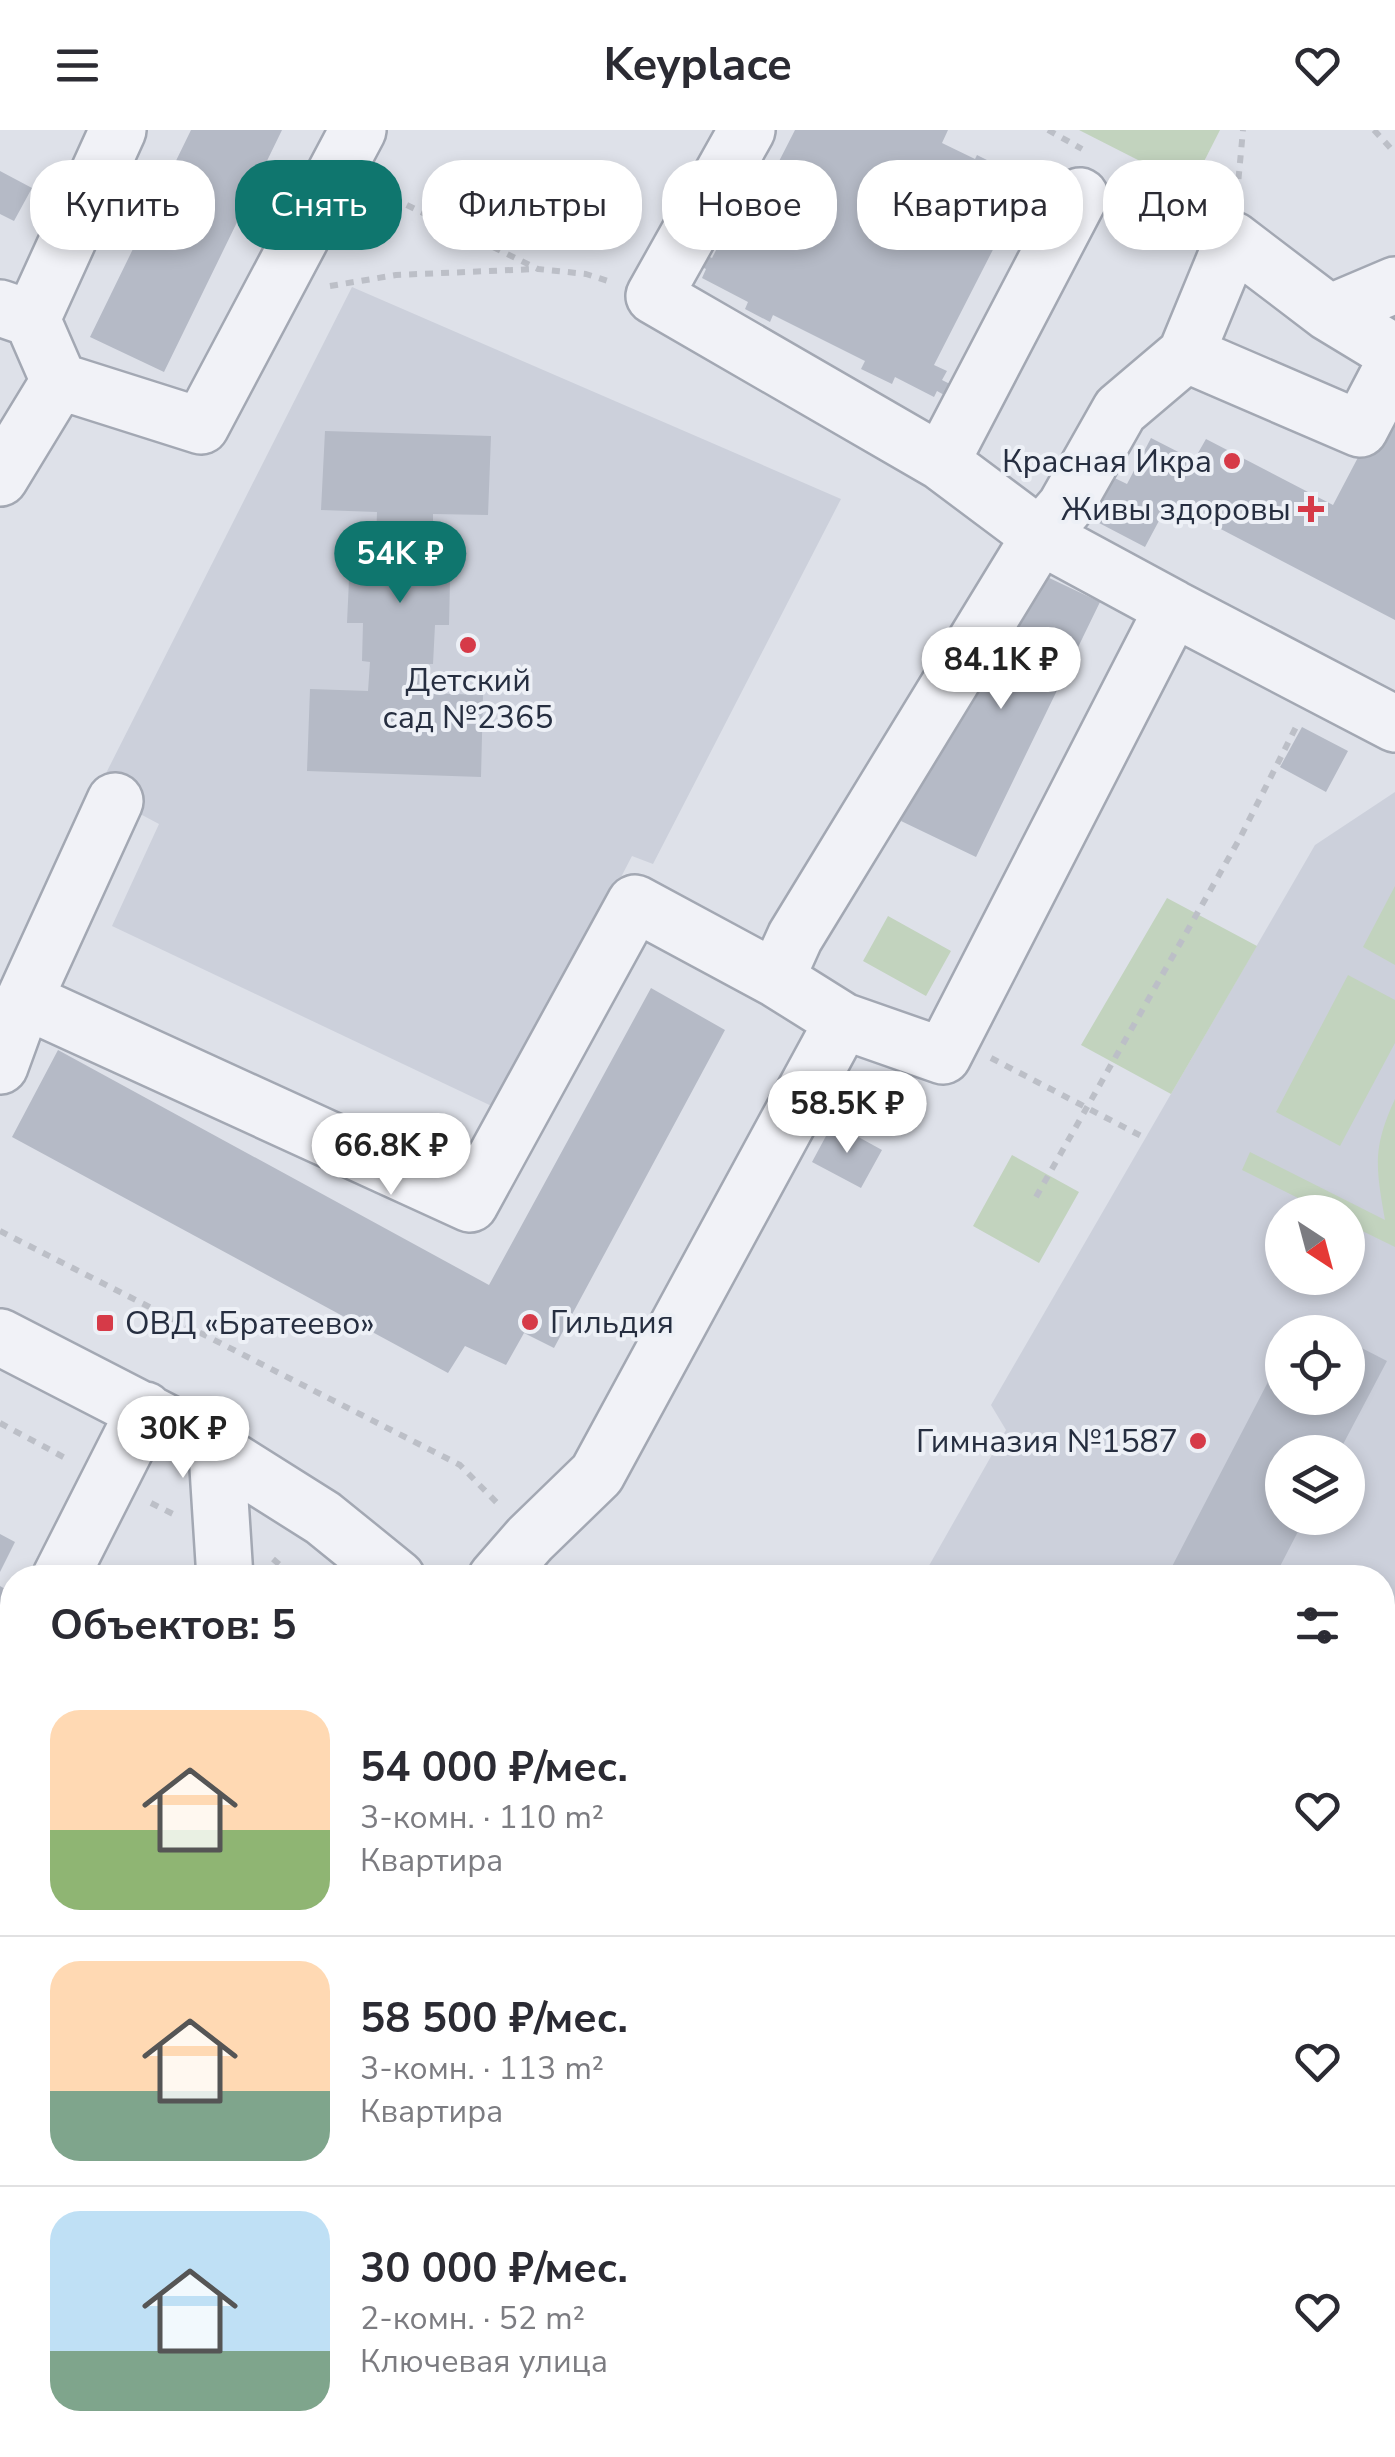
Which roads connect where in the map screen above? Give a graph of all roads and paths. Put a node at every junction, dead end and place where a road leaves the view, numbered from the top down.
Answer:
1 (118, 130) edge
2 (747, 130) edge
3 (1048, 130) edge
4 (1243, 130) edge
5 (1374, 130) edge
6 (347, 150) edge
7 (1395, 153) edge
8 (1240, 160) edge
9 (1093, 171) junction
10 (1103, 176) edge
11 (1244, 248) edge
12 (1229, 250) edge
13 (538, 269) junction
14 (1395, 285) edge
15 (654, 296) junction
16 (1330, 313) junction
17 (16, 314) edge
18 (260, 316) junction
19 (1395, 353) edge
20 (1186, 354) junction
21 (1395, 362) edge
22 (59, 381) junction
23 (941, 462) junction
24 (0, 478) edge
25 (1040, 536) junction
26 (1172, 608) junction
27 (1318, 684) junction
28 (1395, 724) edge
29 (116, 801) dead end
30 (776, 980) junction
31 (24, 1000) junction
32 (843, 1021) junction
33 (953, 1038) junction
34 (0, 1066) edge
35 (1085, 1109) junction
36 (1145, 1138) dead end
37 (1036, 1197) dead end
38 (0, 1231) edge
39 (0, 1337) edge
40 (145, 1410) junction
41 (217, 1452) junction
42 (513, 1558) edge
43 (67, 1565) edge
44 (224, 1565) edge
45 (381, 1565) edge

1 - 17 street
2 - 15 street
3 - 9 path
4 - 8 path
5 - 7 path
6 - 13 path
6 - 18 street
9 - 10 path
9 - 23 street
11 - 16 street
12 - 20 street
13 - 15 path
13 - 18 path
14 - 16 street
15 - 23 street
16 - 19 street
17 - 22 street
18 - 22 street
20 - 21 street
20 - 25 street
22 - 24 street
23 - 25 street
25 - 26 street
25 - 30 street
26 - 27 street
26 - 33 street
27 - 28 street
27 - 35 path
29 - 31 street
30 - 31 street
30 - 32 street
31 - 34 street
32 - 33 street
32 - 42 street
33 - 35 path
35 - 36 path
35 - 37 path
38 - 42 path
39 - 40 street
40 - 41 street
40 - 43 street
41 - 44 street
41 - 45 street

